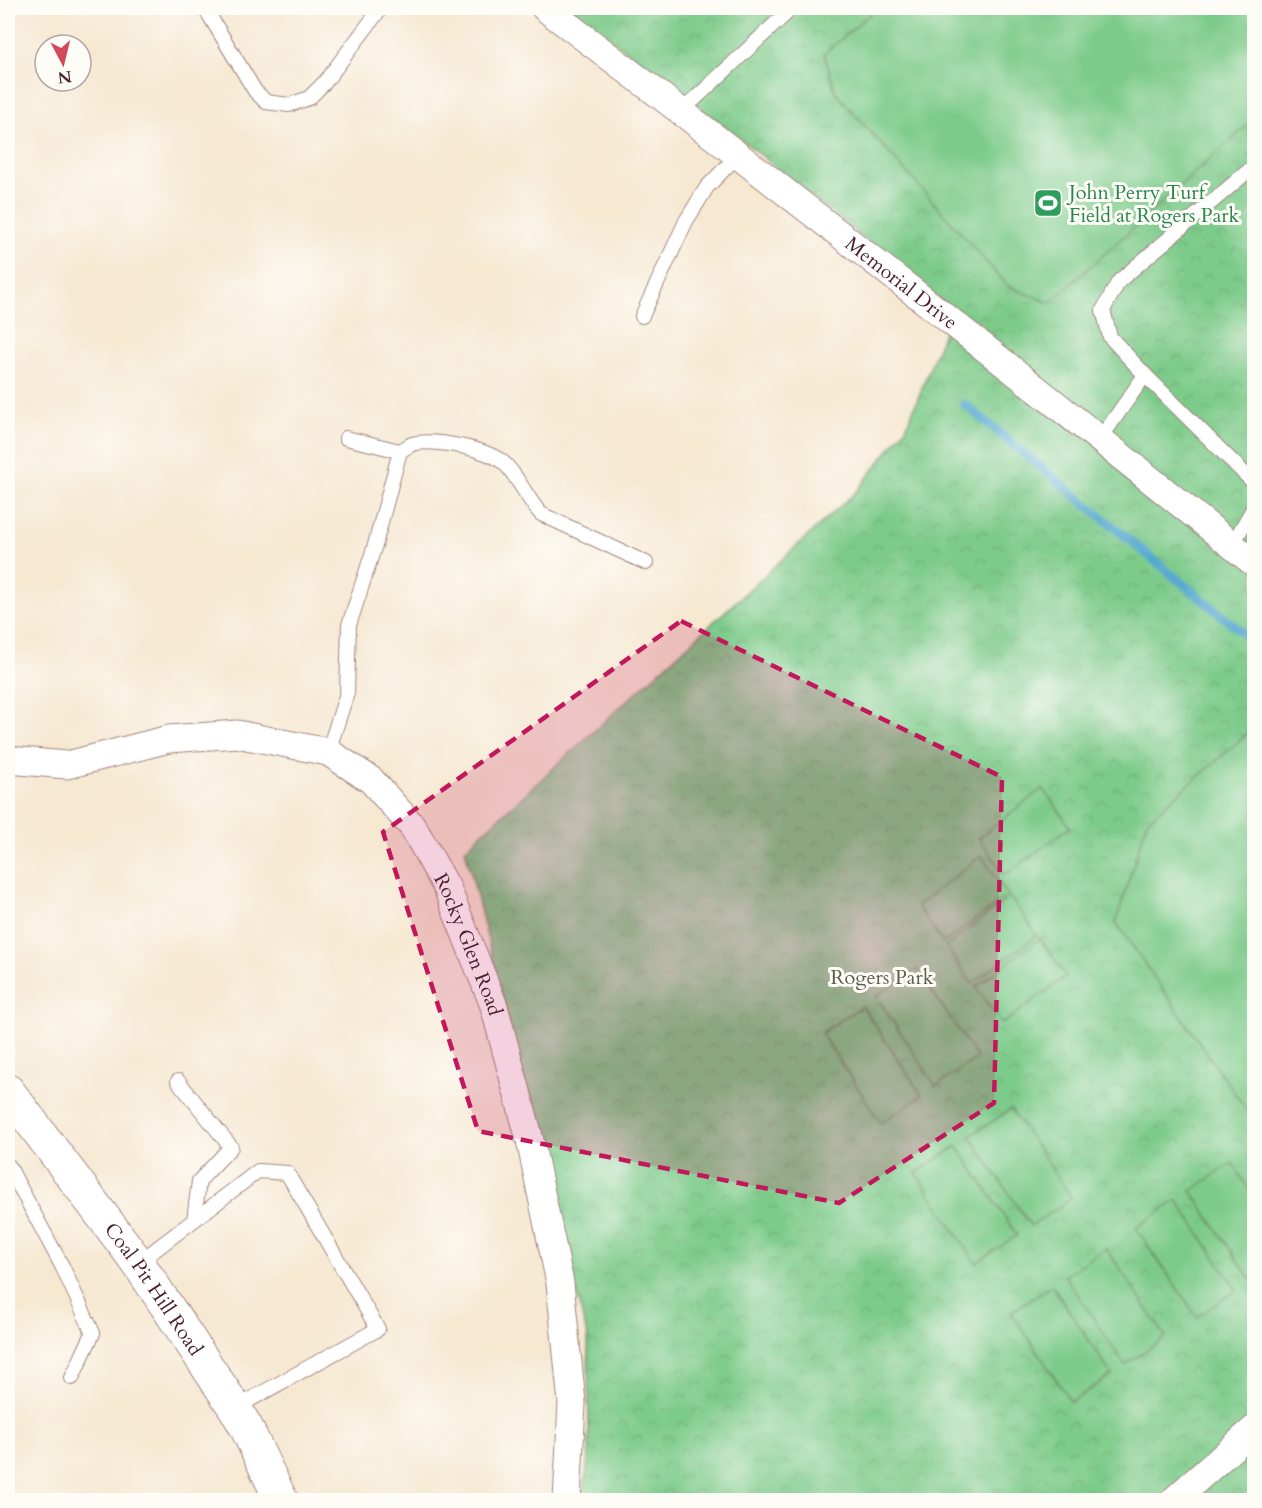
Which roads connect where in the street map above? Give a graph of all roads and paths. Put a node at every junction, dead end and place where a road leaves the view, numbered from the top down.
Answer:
1 (205, 8) edge
2 (381, 8) edge
3 (545, 8) edge
4 (792, 8) edge
5 (682, 111) junction
6 (738, 155) junction
7 (1254, 166) edge
8 (642, 316) dead end
9 (1145, 375) junction
10 (346, 438) dead end
11 (1100, 439) junction
12 (400, 451) junction
13 (1254, 483) edge
14 (1254, 507) edge
15 (1232, 545) junction
16 (646, 563) dead end
17 (1254, 563) edge
18 (328, 752) junction
19 (8, 760) edge
20 (178, 1081) dead end
21 (10, 1100) edge
22 (8, 1166) edge
23 (194, 1220) junction
24 (138, 1263) junction
25 (72, 1378) dead end
26 (235, 1408) junction
27 (1254, 1429) edge
28 (1179, 1499) edge
29 (281, 1500) edge
30 (567, 1500) edge

1 - 2 lane
3 - 5 street, Memorial Drive
4 - 5 lane
5 - 6 street, Memorial Drive
6 - 8 lane
6 - 11 street, Memorial Drive
7 - 9 lane
9 - 11 lane
9 - 13 lane
10 - 12 lane
11 - 15 street, Memorial Drive
12 - 16 lane
12 - 18 lane
14 - 15 lane
15 - 17 street, Memorial Drive
18 - 19 street, Rocky Glen Road
18 - 30 street, Rocky Glen Road
20 - 23 lane
21 - 24 street, Coal Pit Hill Road
22 - 25 lane
23 - 24 lane
23 - 26 lane
24 - 26 street, Coal Pit Hill Road
26 - 29 street, Coal Pit Hill Road
27 - 28 street

